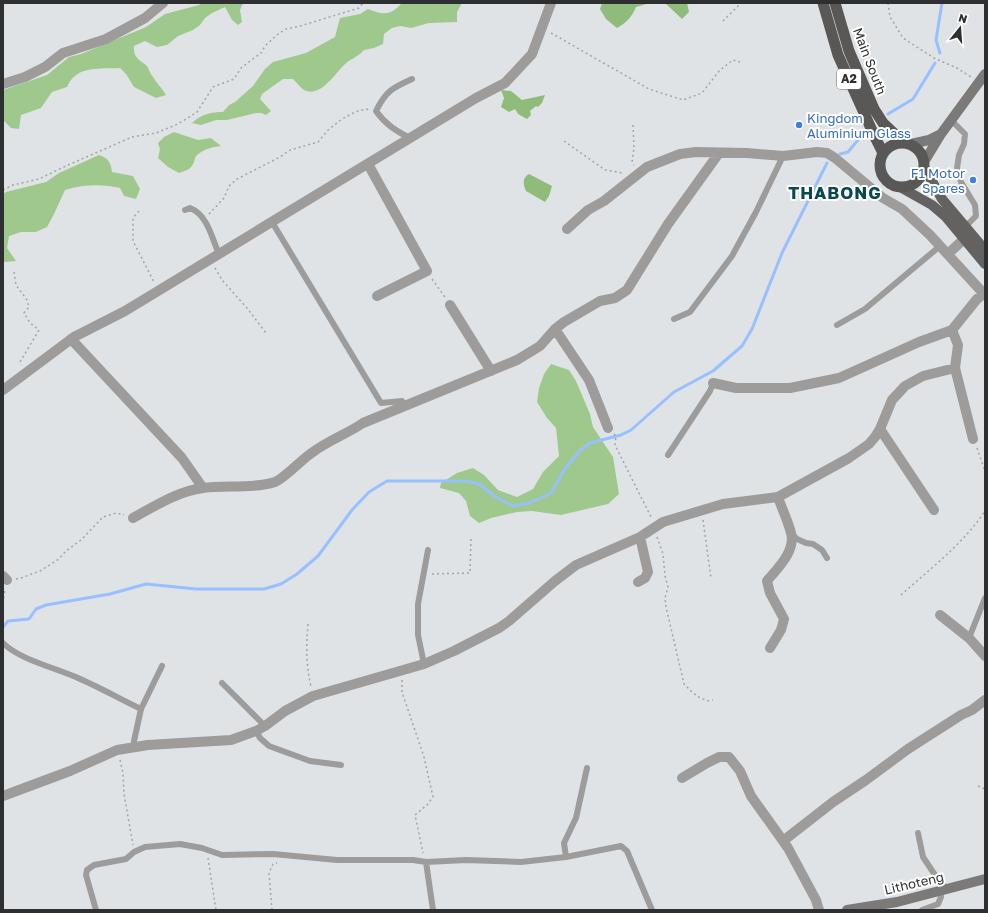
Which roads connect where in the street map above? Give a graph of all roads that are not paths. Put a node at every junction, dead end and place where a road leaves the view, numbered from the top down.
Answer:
1 (163, 3) edge
2 (551, 3) edge
3 (822, 3) edge
4 (835, 3) edge
5 (982, 78) edge
6 (412, 79) dead end
7 (3, 84) edge
8 (951, 120) junction
9 (941, 134) junction
10 (410, 138) junction
11 (907, 143) junction
12 (719, 153) junction
13 (883, 153) junction
14 (783, 156) junction
15 (368, 164) junction
16 (924, 164) junction
17 (900, 187) junction
18 (186, 210) dead end
19 (272, 222) junction
20 (965, 227) junction
21 (567, 229) dead end
22 (964, 239) junction
23 (940, 246) junction
24 (985, 250) edge
25 (219, 254) junction
26 (948, 254) junction
27 (985, 264) edge
28 (984, 293) edge
29 (377, 296) dead end
30 (450, 305) road end
31 (674, 319) dead end
32 (837, 325) dead end
33 (555, 329) junction
34 (952, 330) junction
35 (71, 339) junction
36 (955, 368) junction
37 (491, 371) junction
38 (713, 383) joint
39 (3, 390) edge
40 (406, 405) junction
41 (608, 428) road end
42 (880, 429) junction
43 (973, 439) road end
44 (668, 455) dead end
45 (203, 488) junction
46 (778, 497) junction
47 (934, 510) dead end
48 (133, 518) road end
49 (792, 534) junction
50 (640, 537) junction
51 (428, 550) dead end
52 (827, 558) dead end
53 (638, 582) dead end
54 (985, 598) edge
55 (940, 615) dead end
56 (969, 638) junction
57 (3, 643) edge
58 (770, 648) dead end
59 (985, 656) edge
60 (424, 664) junction
61 (162, 666) dead end
62 (222, 684) dead end
63 (985, 700) edge
64 (141, 709) junction
65 (260, 729) junction
66 (134, 748) junction
67 (341, 765) dead end
68 (587, 768) dead end
69 (682, 778) dead end
70 (3, 796) edge
71 (918, 833) dead end
72 (783, 841) junction
73 (566, 857) junction
74 (426, 862) junction
75 (985, 880) edge
76 (944, 890) junction
77 (938, 904) junction
78 (96, 910) edge
79 (433, 910) edge
80 (652, 910) edge
81 (820, 910) edge
82 (848, 910) edge
83 (922, 910) edge
84 (935, 910) edge

1 - 7 street
2 - 10 street
3 - 13 highway, Main South / A2
4 - 11 highway, Main South / A2
5 - 8 main road
6 - 10 lane
8 - 9 main road
8 - 20 lane
9 - 11 main road
9 - 16 main road
10 - 15 street
11 - 13 highway
11 - 16 highway, Main South / A2
12 - 14 street
12 - 21 street
12 - 33 street
13 - 17 highway
14 - 23 street
14 - 31 lane
15 - 19 street
15 - 29 street
16 - 17 highway
16 - 20 main road, Main South / A2
17 - 22 main road
18 - 25 lane
19 - 25 street
19 - 40 lane
20 - 24 main road, Main South / A2
22 - 26 street
22 - 27 main road
23 - 26 street
23 - 32 lane
25 - 35 street
26 - 28 street
28 - 34 street
30 - 37 street
33 - 37 street
33 - 41 street
34 - 36 street
34 - 38 street
35 - 39 street
35 - 45 street
36 - 42 street
36 - 43 street
37 - 40 street
38 - 44 lane
40 - 45 street
42 - 46 street
42 - 47 street
45 - 48 street
46 - 49 street
46 - 50 street
49 - 52 lane
49 - 58 street
50 - 53 street
50 - 60 street
51 - 60 lane
54 - 56 lane
55 - 56 street
56 - 59 street
57 - 64 lane
60 - 65 street
61 - 64 lane
62 - 65 lane
63 - 72 street
64 - 66 lane
65 - 66 street
65 - 67 lane
66 - 70 street
68 - 73 lane
69 - 72 street
71 - 76 lane
72 - 81 street
73 - 74 lane
73 - 80 lane
74 - 78 lane
74 - 79 lane
75 - 76 main road, Lithoteng
76 - 77 lane
76 - 82 main road, Lithoteng
77 - 83 lane
77 - 84 lane

